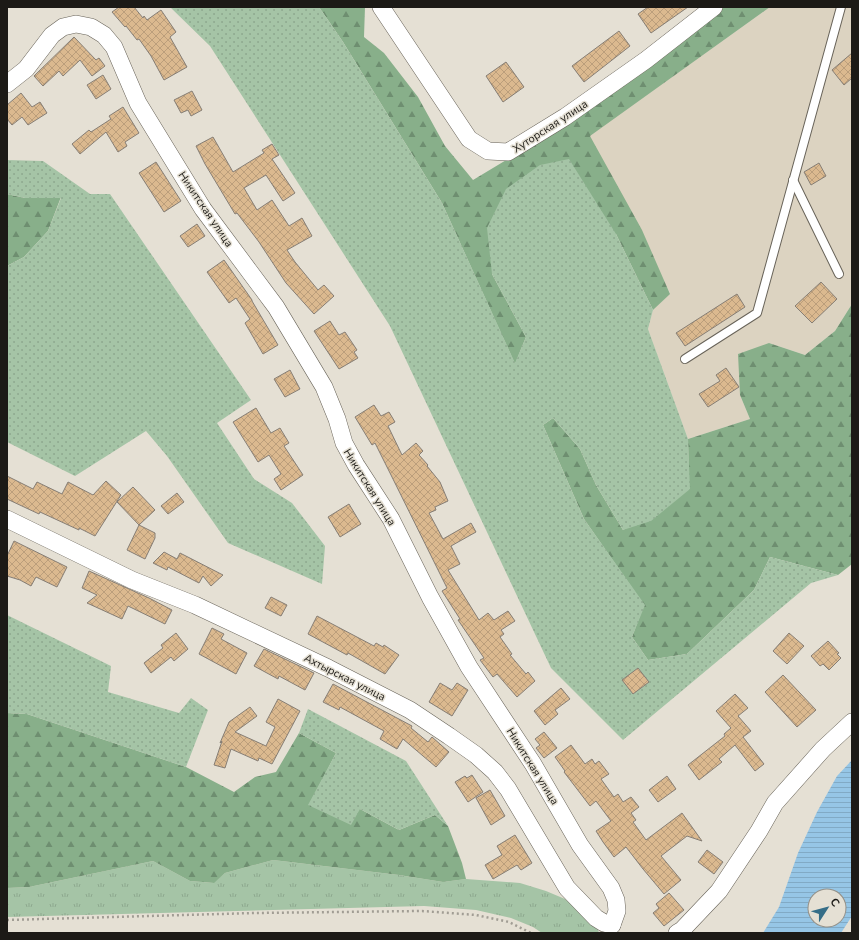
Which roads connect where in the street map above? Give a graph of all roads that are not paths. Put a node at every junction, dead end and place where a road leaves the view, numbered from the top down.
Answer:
1 (381, 7) edge
2 (714, 7) edge
3 (841, 7) edge
4 (7, 84) edge
5 (794, 180) junction
6 (839, 274) dead end
7 (685, 359) dead end
8 (7, 519) edge
9 (852, 722) edge
10 (616, 929) edge
11 (677, 933) edge

1 - 2 street, Хуторская улица
3 - 5 lane
4 - 10 street, Никитская улица
5 - 6 lane
5 - 7 lane
8 - 10 street, Ахтырская улица
9 - 11 street

